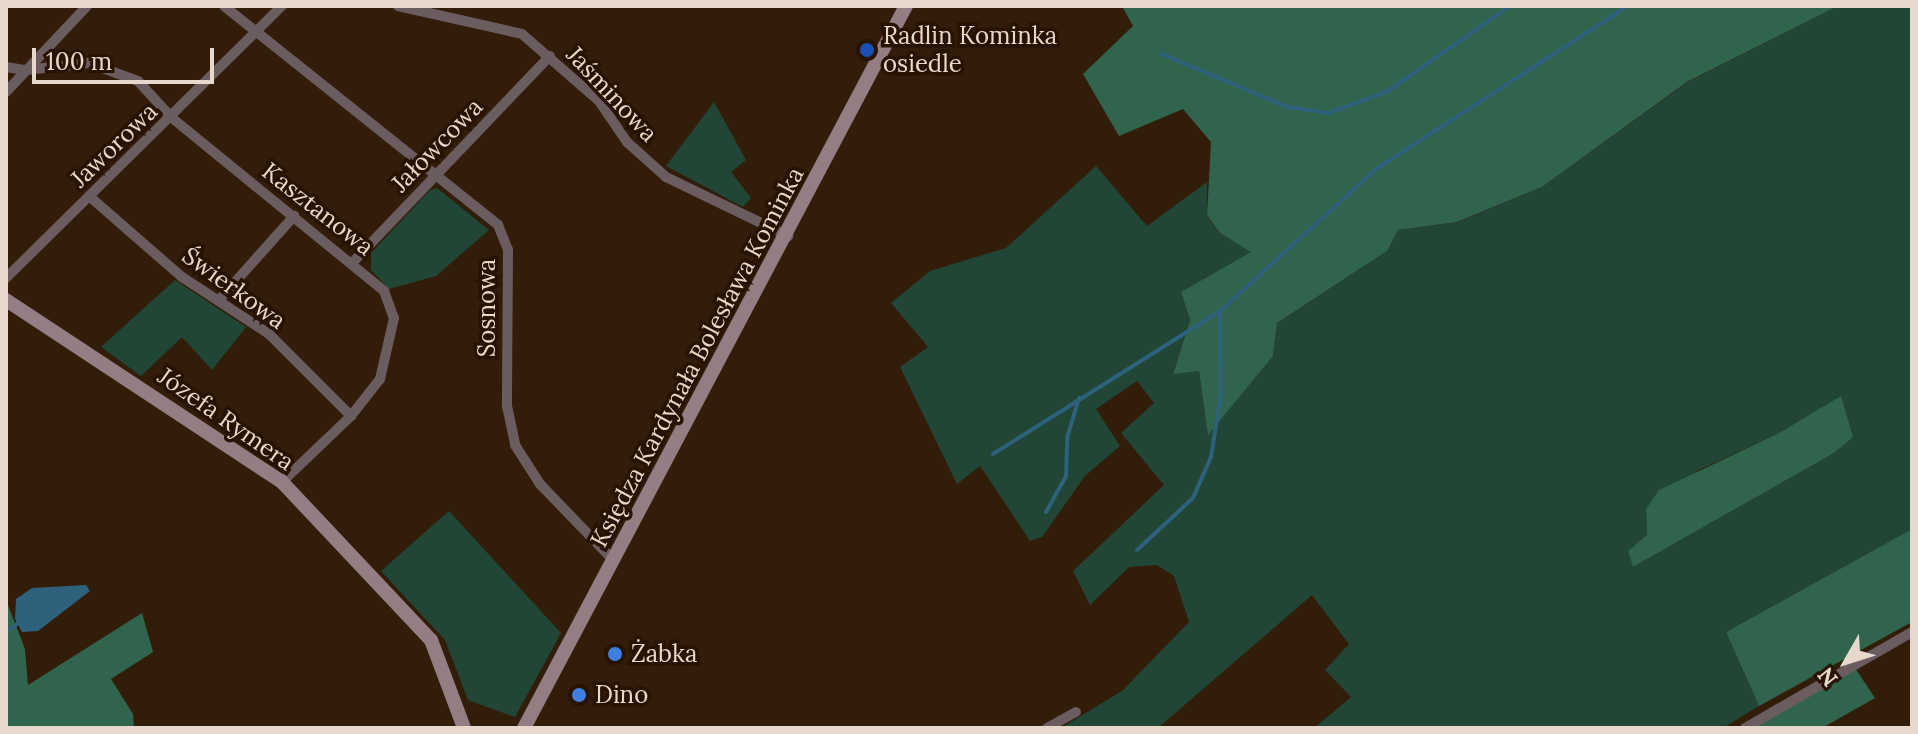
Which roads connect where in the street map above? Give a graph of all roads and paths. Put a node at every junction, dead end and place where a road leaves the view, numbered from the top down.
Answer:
1 (87, 6) edge
2 (224, 6) edge
3 (282, 6) edge
4 (398, 6) edge
5 (906, 6) edge
6 (253, 34) junction
7 (550, 56) junction
8 (6, 67) edge
9 (26, 70) junction
10 (6, 92) edge
11 (172, 118) junction
12 (435, 174) junction
13 (89, 196) junction
14 (294, 216) junction
15 (788, 236) junction
16 (353, 262) junction
17 (6, 278) edge
18 (6, 300) edge
19 (219, 300) junction
20 (351, 416) junction
21 (282, 482) junction
22 (614, 561) junction
23 (1912, 632) edge
24 (1076, 712) dead end
25 (464, 728) edge
26 (524, 728) edge
27 (1047, 728) edge
28 (1745, 728) edge

1 - 9 street
2 - 6 street, Sosnowa
3 - 6 street, Jaworowa
4 - 7 street, Jaśminowa
5 - 15 street, Księdza Kardynała Bolesława Kominka
6 - 11 street, Jaworowa
6 - 12 street, Sosnowa
7 - 12 street, Jałowcowa
7 - 15 street, Jaśminowa
8 - 9 street, Kasztanowa
9 - 10 street
9 - 11 street, Kasztanowa
11 - 13 street, Jaworowa
11 - 14 street, Kasztanowa
12 - 16 street, Jałowcowa
12 - 22 street, Sosnowa
13 - 17 street, Jaworowa
13 - 19 street, Świerkowa
14 - 16 street, Kasztanowa
14 - 19 street
15 - 22 street, Księdza Kardynała Bolesława Kominka
16 - 20 street, Kasztanowa
18 - 21 street, Józefa Rymera
19 - 20 street, Świerkowa
20 - 21 street, Kasztanowa
21 - 25 street, Józefa Rymera
22 - 26 street, Księdza Kardynała Bolesława Kominka
23 - 28 street
24 - 27 street

